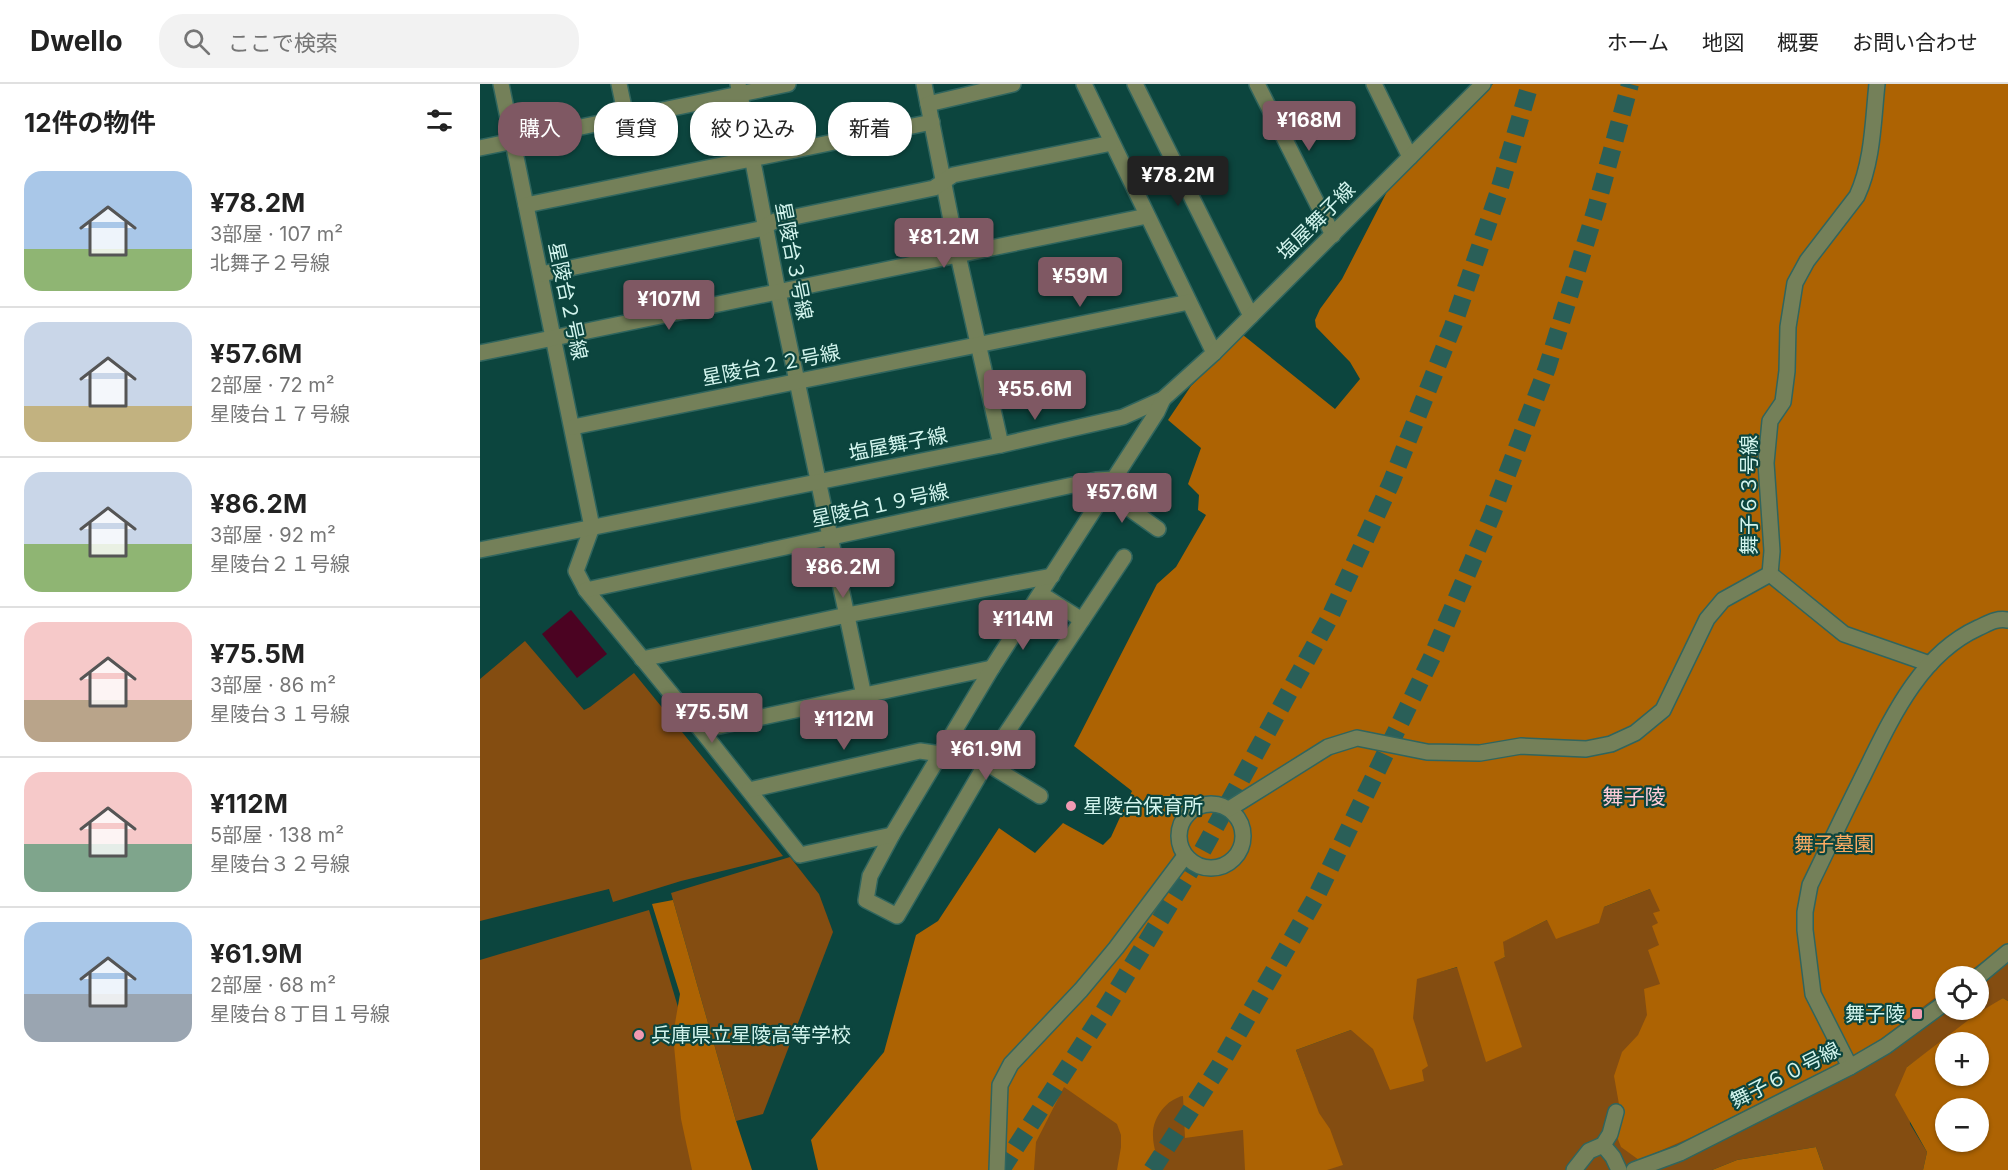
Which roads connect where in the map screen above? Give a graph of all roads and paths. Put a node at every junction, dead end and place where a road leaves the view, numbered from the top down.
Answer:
1 (501, 84) edge
2 (619, 84) edge
3 (788, 84) edge
4 (924, 84) edge
5 (1013, 84) edge
6 (1084, 84) edge
7 (1136, 84) edge
8 (1257, 84) edge
9 (1374, 84) edge
10 (1483, 84) edge
11 (1877, 84) edge
12 (739, 89) edge
13 (505, 102) edge
14 (623, 102) edge
15 (678, 104) edge
16 (928, 104) junction
17 (932, 123) junction
18 (1112, 143) junction
19 (498, 144) edge
20 (480, 148) edge
21 (516, 156) edge
22 (1410, 157) junction
23 (753, 160) junction
24 (944, 182) junction
25 (526, 205) junction
26 (1147, 216) junction
27 (765, 226) junction
28 (1333, 235) junction
29 (958, 255) junction
30 (541, 274) junction
31 (778, 292) junction
32 (1189, 302) junction
33 (1251, 316) junction
34 (554, 338) junction
35 (978, 345) junction
36 (480, 353) edge
37 (1214, 353) junction
38 (798, 382) junction
39 (1162, 399) junction
40 (573, 427) junction
41 (1001, 446) junction
42 (819, 481) junction
43 (1110, 485) junction
44 (592, 527) junction
45 (1158, 529) dead end
46 (831, 537) junction
47 (480, 550) edge
48 (1124, 556) dead end
49 (1770, 573) junction
50 (1052, 576) junction
51 (586, 590) junction
52 (1041, 594) junction
53 (847, 615) junction
54 (1082, 620) junction
55 (2008, 620) edge
56 (642, 659) junction
57 (1930, 664) junction
58 (993, 668) junction
59 (864, 696) junction
60 (701, 730) junction
61 (949, 740) junction
62 (940, 754) junction
63 (987, 762) junction
64 (749, 790) junction
65 (1040, 796) dead end
66 (1229, 809) junction
67 (892, 835) junction
68 (1185, 856) junction
69 (2008, 952) edge
70 (1989, 968) edge
71 (1935, 1010) edge
72 (1850, 1067) junction
73 (1616, 1112) dead end
74 (1603, 1144) junction
75 (997, 1170) edge
76 (1574, 1170) edge
77 (1619, 1170) edge
78 (1634, 1170) edge

1 - 13 street, 星陵台２号線
2 - 14 street
3 - 12 street
4 - 16 street
5 - 16 street
6 - 18 street
7 - 33 street
8 - 28 street
9 - 22 street
10 - 22 street, 塩屋舞子線
11 - 49 street, 舞子６３号線
12 - 15 street
12 - 23 street, 星陵台３号線
16 - 17 street
17 - 23 street
17 - 24 street
18 - 24 street
18 - 26 street
19 - 20 street
21 - 25 street, 星陵台２号線
22 - 28 street, 塩屋舞子線
23 - 25 street
23 - 27 street, 星陵台３号線
24 - 27 street
24 - 29 street
25 - 30 street, 星陵台２号線
26 - 29 street
26 - 32 street
27 - 30 street
27 - 31 street, 星陵台３号線
28 - 33 street, 塩屋舞子線
29 - 31 street
29 - 35 street
30 - 34 street, 星陵台２号線
31 - 34 street
31 - 38 street, 星陵台３号線
32 - 35 street, 星陵台２２号線
32 - 37 street
33 - 37 street, 塩屋舞子線
34 - 36 street
34 - 40 street, 星陵台２号線
35 - 38 street, 星陵台２２号線
35 - 41 street
37 - 39 street, 塩屋舞子線
38 - 40 street, 星陵台２２号線
38 - 42 street, 星陵台３号線
39 - 41 street, 塩屋舞子線
39 - 43 street
40 - 44 street, 星陵台２号線
41 - 42 street, 塩屋舞子線
42 - 44 street, 塩屋舞子線
42 - 46 street, 星陵台３号線
43 - 45 street
43 - 46 street, 星陵台１９号線
43 - 50 street
44 - 47 street, 塩屋舞子線
44 - 51 street
46 - 51 street, 星陵台１９号線
46 - 53 street, 星陵台３号線
48 - 54 street
49 - 57 street
49 - 66 street
50 - 52 street
50 - 53 street
51 - 56 street
52 - 54 street
52 - 58 street
53 - 56 street
53 - 59 street, 星陵台３号線
54 - 63 street
55 - 57 street
56 - 60 street
57 - 72 street
58 - 59 street
58 - 61 street
59 - 60 street
60 - 64 street
61 - 62 street
61 - 63 street
62 - 64 street
62 - 67 street
63 - 65 street
63 - 67 street
64 - 67 street
66 - 68 street
66 - 68 street
68 - 75 street
69 - 70 street
71 - 72 street, 舞子６０号線
72 - 78 street, 舞子６０号線
73 - 74 street
74 - 76 street
74 - 77 street

